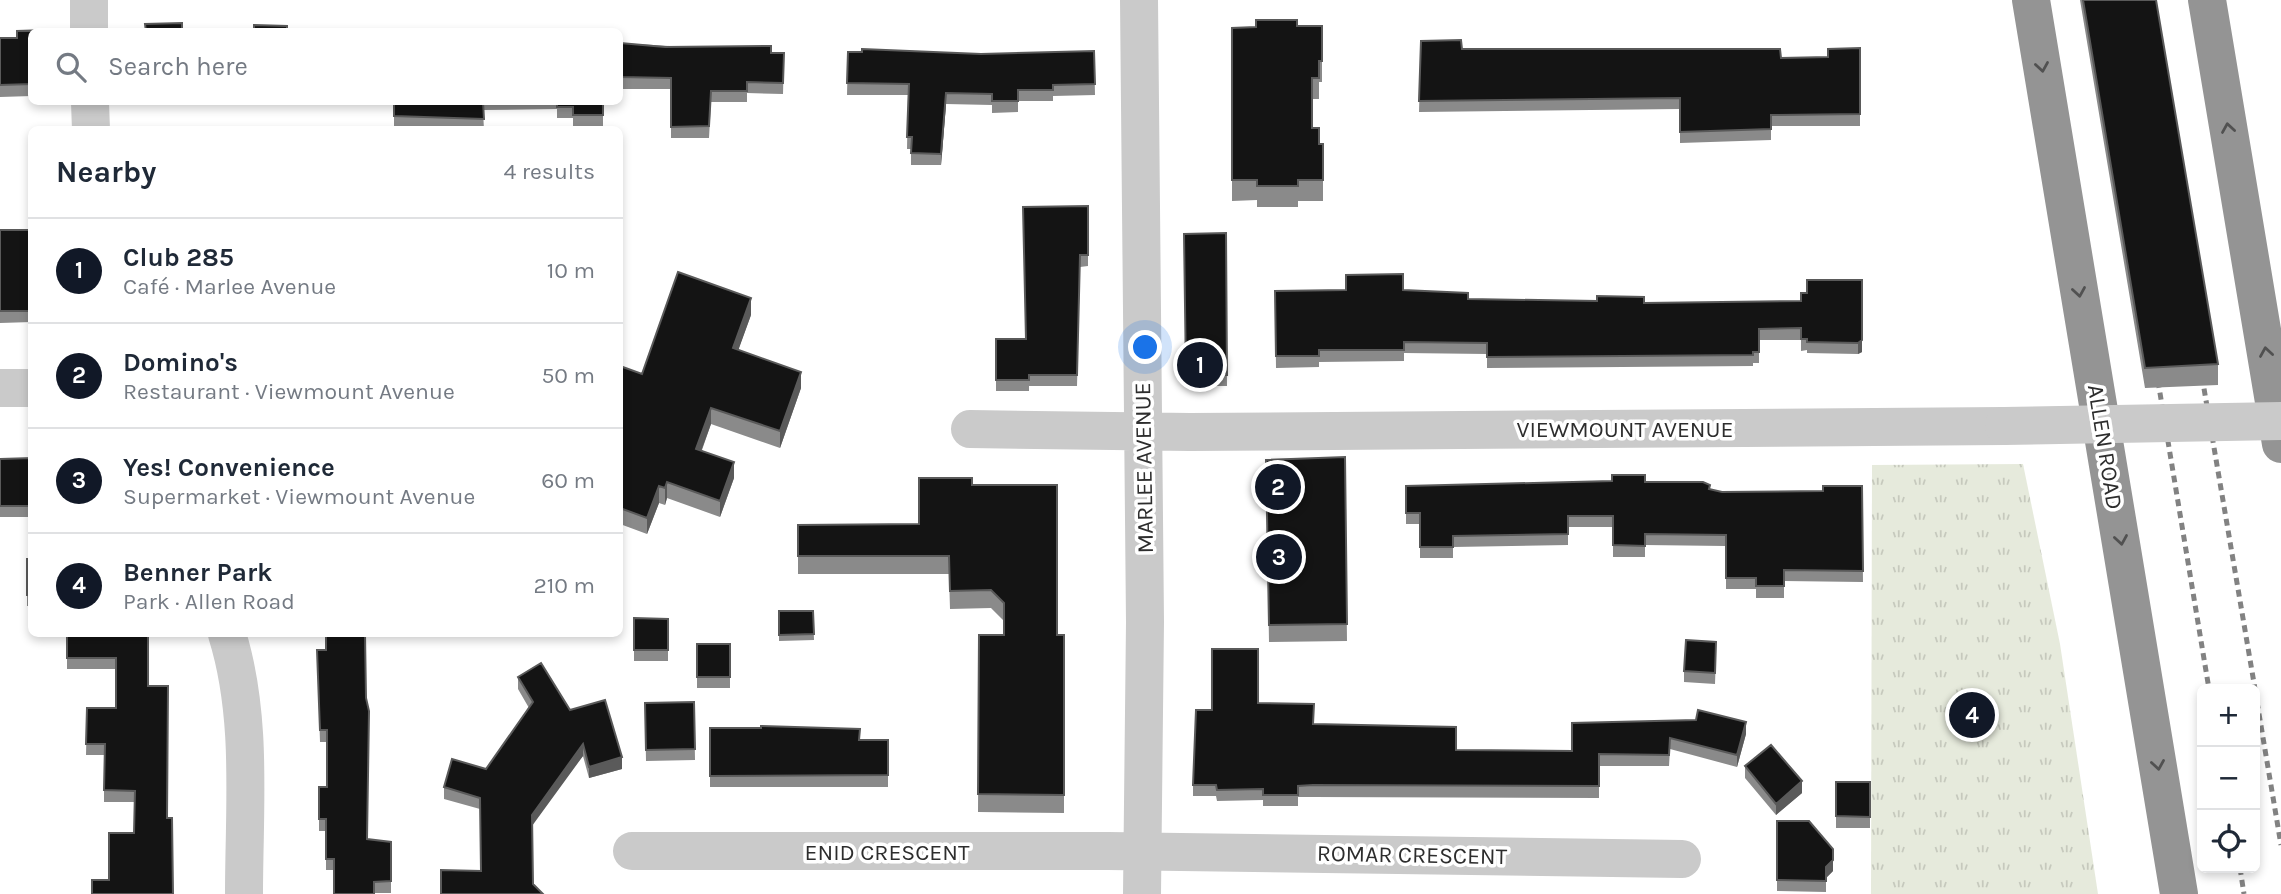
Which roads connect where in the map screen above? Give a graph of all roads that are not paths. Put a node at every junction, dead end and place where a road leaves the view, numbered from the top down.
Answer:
1 (89, 0) edge
2 (1139, 0) edge
3 (2031, 0) edge
4 (2207, 0) edge
5 (89, 28) edge
6 (90, 105) edge
7 (91, 126) edge
8 (0, 388) edge
9 (28, 388) edge
10 (2281, 421) edge
11 (970, 429) dead end
12 (1144, 432) junction
13 (2281, 444) edge
14 (229, 637) edge
15 (632, 851) dead end
16 (1142, 852) junction
17 (1682, 859) dead end
18 (244, 894) edge
19 (1142, 894) edge
20 (2179, 894) edge

1 - 5 street
2 - 12 street, MARLEE AVENUE
3 -> 20 highway, ALLEN ROAD
13 -> 4 highway
6 - 7 street
8 - 9 street
10 - 12 street, VIEWMOUNT AVENUE, bridge
11 - 12 street, VIEWMOUNT AVENUE
12 - 16 street, MARLEE AVENUE
14 - 18 street
15 - 16 street, ENID CRESCENT
16 - 17 street, ROMAR CRESCENT
16 - 19 street, MARLEE AVENUE

